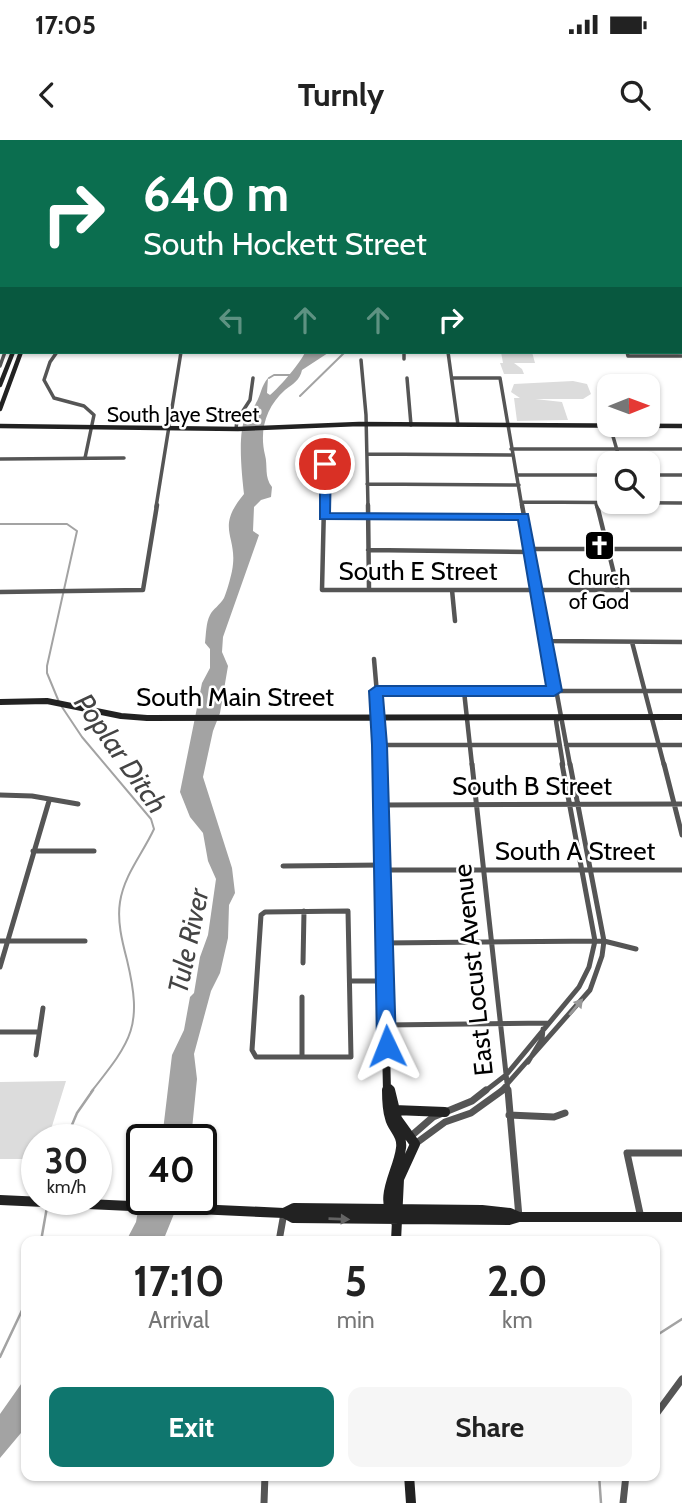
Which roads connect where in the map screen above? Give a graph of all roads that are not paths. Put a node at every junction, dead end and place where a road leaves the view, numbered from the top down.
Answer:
1 (12, 354) edge
2 (20, 354) edge
3 (56, 354) edge
4 (181, 354) edge
5 (404, 354) edge
6 (448, 354) edge
7 (628, 354) edge
8 (682, 356) edge
9 (404, 359) dead end
10 (361, 360) dead end
11 (253, 378) dead end
12 (407, 378) dead end
13 (452, 378) junction
14 (0, 385) edge
15 (0, 409) edge
16 (411, 425) junction
17 (458, 425) junction
18 (366, 426) junction
19 (509, 426) junction
20 (597, 426) edge
21 (660, 426) edge
22 (682, 426) edge
23 (0, 428) edge
24 (93, 428) junction
25 (168, 429) junction
26 (236, 430) junction
27 (614, 438) edge
28 (617, 449) junction
29 (682, 449) edge
30 (512, 452) junction
31 (367, 454) junction
32 (85, 458) junction
33 (124, 458) dead end
34 (0, 459) edge
35 (325, 464) dead end
36 (517, 475) junction
37 (597, 475) edge
38 (660, 475) edge
39 (682, 475) edge
40 (367, 484) junction
41 (519, 485) junction
42 (521, 502) junction
43 (596, 503) joint
44 (660, 503) edge
45 (682, 503) edge
46 (524, 516) junction
47 (324, 517) junction
48 (368, 517) junction
49 (608, 549) junction
50 (682, 549) edge
51 (368, 550) junction
52 (530, 550) junction
53 (143, 590) joint
54 (369, 590) junction
55 (453, 590) junction
56 (536, 590) junction
57 (618, 590) junction
58 (682, 590) edge
59 (0, 592) edge
60 (455, 621) dead end
61 (545, 641) junction
62 (632, 642) junction
63 (682, 642) edge
64 (374, 659) dead end
65 (376, 691) junction
66 (464, 691) junction
67 (554, 691) junction
68 (644, 691) junction
69 (682, 691) edge
70 (0, 702) edge
71 (652, 717) junction
72 (682, 717) edge
73 (379, 718) junction
74 (467, 718) junction
75 (559, 718) junction
76 (380, 745) junction
77 (470, 745) junction
78 (563, 745) junction
79 (658, 745) junction
80 (682, 745) edge
81 (0, 795) edge
82 (49, 801) junction
83 (78, 804) dead end
84 (674, 804) junction
85 (682, 804) edge
86 (382, 805) junction
87 (476, 805) junction
88 (570, 805) junction
89 (578, 805) junction
90 (682, 835) edge
91 (33, 851) junction
92 (94, 851) dead end
93 (284, 866) dead end
94 (383, 868) junction
95 (483, 870) junction
96 (586, 870) junction
97 (682, 870) edge
98 (304, 911) junction
99 (0, 941) edge
100 (8, 941) junction
101 (595, 941) junction
102 (604, 941) junction
103 (85, 942) dead end
104 (383, 943) junction
105 (490, 943) junction
106 (636, 949) dead end
107 (303, 963) dead end
108 (0, 967) edge
109 (350, 981) junction
110 (385, 981) junction
111 (302, 997) dead end
112 (44, 1008) dead end
113 (499, 1023) junction
114 (386, 1025) junction
115 (546, 1026) junction
116 (0, 1032) edge
117 (39, 1032) junction
118 (36, 1055) dead end
119 (302, 1057) junction
120 (528, 1064) junction
121 (506, 1075) junction
122 (508, 1086) junction
123 (388, 1087) junction
124 (394, 1110) junction
125 (445, 1112) junction
126 (565, 1113) dead end
127 (509, 1115) junction
128 (399, 1133) junction
129 (412, 1141) junction
130 (402, 1146) junction
131 (682, 1153) edge
132 (0, 1200) edge
133 (284, 1213) junction
134 (394, 1214) junction
135 (519, 1217) junction
136 (682, 1217) edge
137 (641, 1218) junction
138 (280, 1236) edge
139 (396, 1236) edge
140 (682, 1379) edge
141 (660, 1409) edge
142 (265, 1481) edge
143 (409, 1481) edge
144 (625, 1481) edge
145 (264, 1503) edge
146 (411, 1503) edge
147 (623, 1503) edge

1 - 14 street
2 - 15 street
3 - 24 street
4 - 25 street
5 - 9 street
6 - 13 street
7 - 8 street
10 - 18 street
11 - 26 street
12 - 16 street
13 - 17 street
13 - 19 street
16 - 17 street, South Jaye Street
16 - 18 street, South Jaye Street
17 - 19 street, South Jaye Street
18 - 26 street, South Jaye Street
18 - 31 street
19 - 20 street, South Jaye Street
19 - 30 street
21 - 22 street, South Jaye Street
23 - 24 street, South Jaye Street
24 - 25 street, South Jaye Street
24 - 32 street
25 - 26 street, South Jaye Street
25 - 53 street
27 - 28 street
28 - 29 street
28 - 30 street
30 - 31 street
30 - 36 street
31 - 40 street
32 - 33 street
32 - 34 street
35 - 47 street
36 - 37 street
36 - 41 street
38 - 39 street
40 - 41 street
40 - 48 street
41 - 42 street
42 - 43 street
42 - 46 street
43 - 49 street
44 - 45 street
46 - 48 street
46 - 52 street
47 - 48 street
47 - 54 street, South E Street
48 - 51 street
49 - 50 street
49 - 52 street
49 - 57 street
51 - 52 street
51 - 54 street
52 - 56 street
53 - 59 street
54 - 55 street, South E Street
55 - 56 street, South E Street
55 - 60 street
56 - 57 street, South E Street
56 - 61 street
57 - 58 street, South E Street
61 - 62 street
61 - 67 street
62 - 63 street
62 - 68 street
64 - 65 street
65 - 66 street
65 - 73 street
66 - 67 street
66 - 74 street, East Locust Avenue
67 - 68 street
67 - 75 street
68 - 69 street
68 - 71 street
70 - 73 street, South Main Street
71 - 72 street, South Main Street
71 - 75 street, South Main Street
71 - 79 street
73 - 74 street, South Main Street
73 - 76 street
74 - 75 street, South Main Street
74 - 77 street, East Locust Avenue
75 - 78 street
76 - 77 street
76 - 86 street
77 - 78 street
77 - 87 street, East Locust Avenue
78 - 79 street
78 - 88 street
78 - 89 street
79 - 80 street
79 - 84 street
81 - 82 street
82 - 83 street
82 - 91 street
84 - 85 street, South B Street
84 - 89 street, South B Street
84 - 90 street
86 - 87 street, South B Street
86 - 94 street
87 - 88 street, South B Street
87 - 95 street, East Locust Avenue
88 - 89 street, South B Street
88 - 96 street
89 - 96 street
91 - 92 street
91 - 100 street
93 - 94 street, South A Street
94 - 95 street, South A Street
94 - 104 street
95 - 96 street, South A Street
95 - 105 street, East Locust Avenue
96 - 97 street, South A Street
96 - 101 street
96 - 102 street
98 - 107 street
98 - 109 street
98 - 119 street
99 - 100 street
100 - 103 street
100 - 108 street
101 - 102 street
101 - 105 street
101 - 115 street
102 - 106 street
120 -> 102 street
104 - 105 street
104 - 110 street
105 - 113 street, East Locust Avenue
109 - 110 street
109 - 119 street
110 - 114 street
111 - 119 street
112 - 117 street
113 - 114 street
113 - 115 street
113 - 121 street, East Locust Avenue
114 - 123 street
115 - 120 street
115 - 121 street
116 - 117 street
117 - 118 street
120 - 122 street
121 - 122 street, East Locust Avenue
121 - 125 street
122 - 127 street, East Locust Avenue
122 - 129 street
123 - 124 street
123 - 128 street
124 - 125 street
124 - 129 street
125 - 129 street
126 - 127 street
127 - 135 street, East Locust Avenue
128 - 129 street
128 - 130 street
129 - 130 street
129 - 134 street
130 - 134 street
131 - 137 street
132 - 133 street
133 - 134 street
133 - 138 street
134 - 135 street
134 - 139 street
135 - 137 street
136 - 137 street
140 - 141 street
142 - 145 street
143 - 146 street
144 - 147 street

